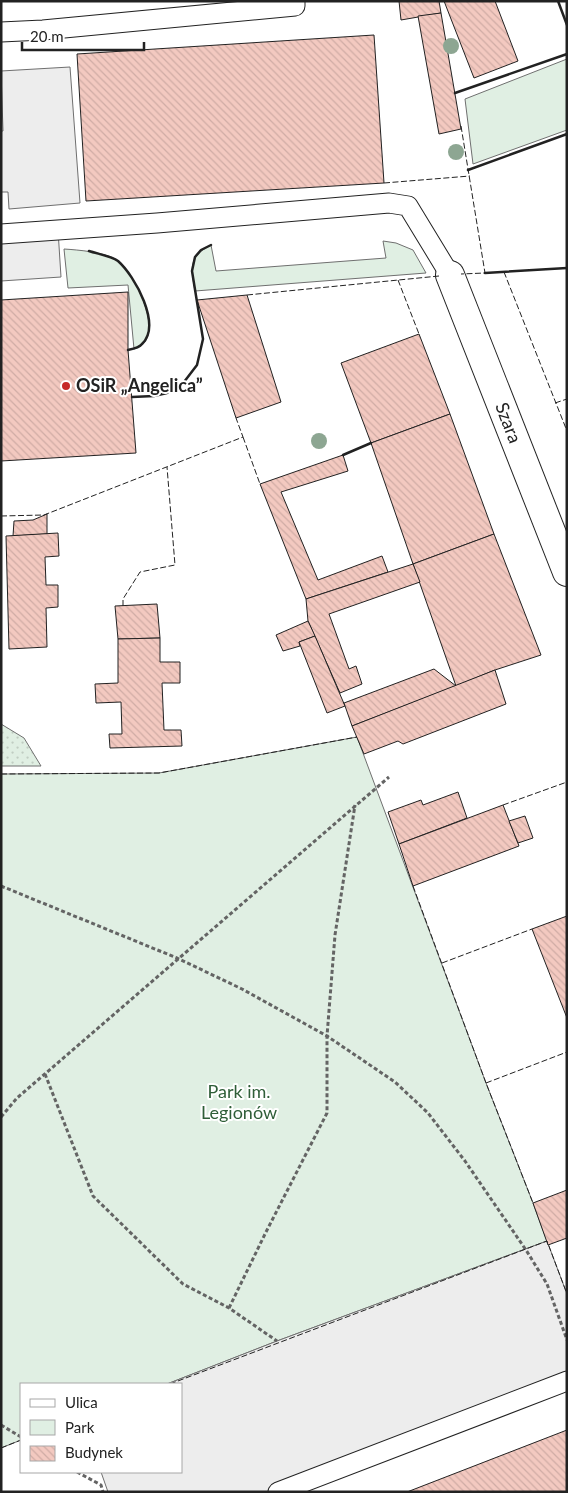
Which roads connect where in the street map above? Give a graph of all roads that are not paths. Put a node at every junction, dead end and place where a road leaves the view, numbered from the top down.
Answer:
1 (295, 1) edge
2 (1, 32) edge
3 (1, 234) edge
4 (450, 275) joint
5 (567, 572) edge
6 (567, 1381) edge
7 (278, 1492) edge

1 - 2 lane
3 - 4 lane
4 - 5 street, Szara
6 - 7 lane

